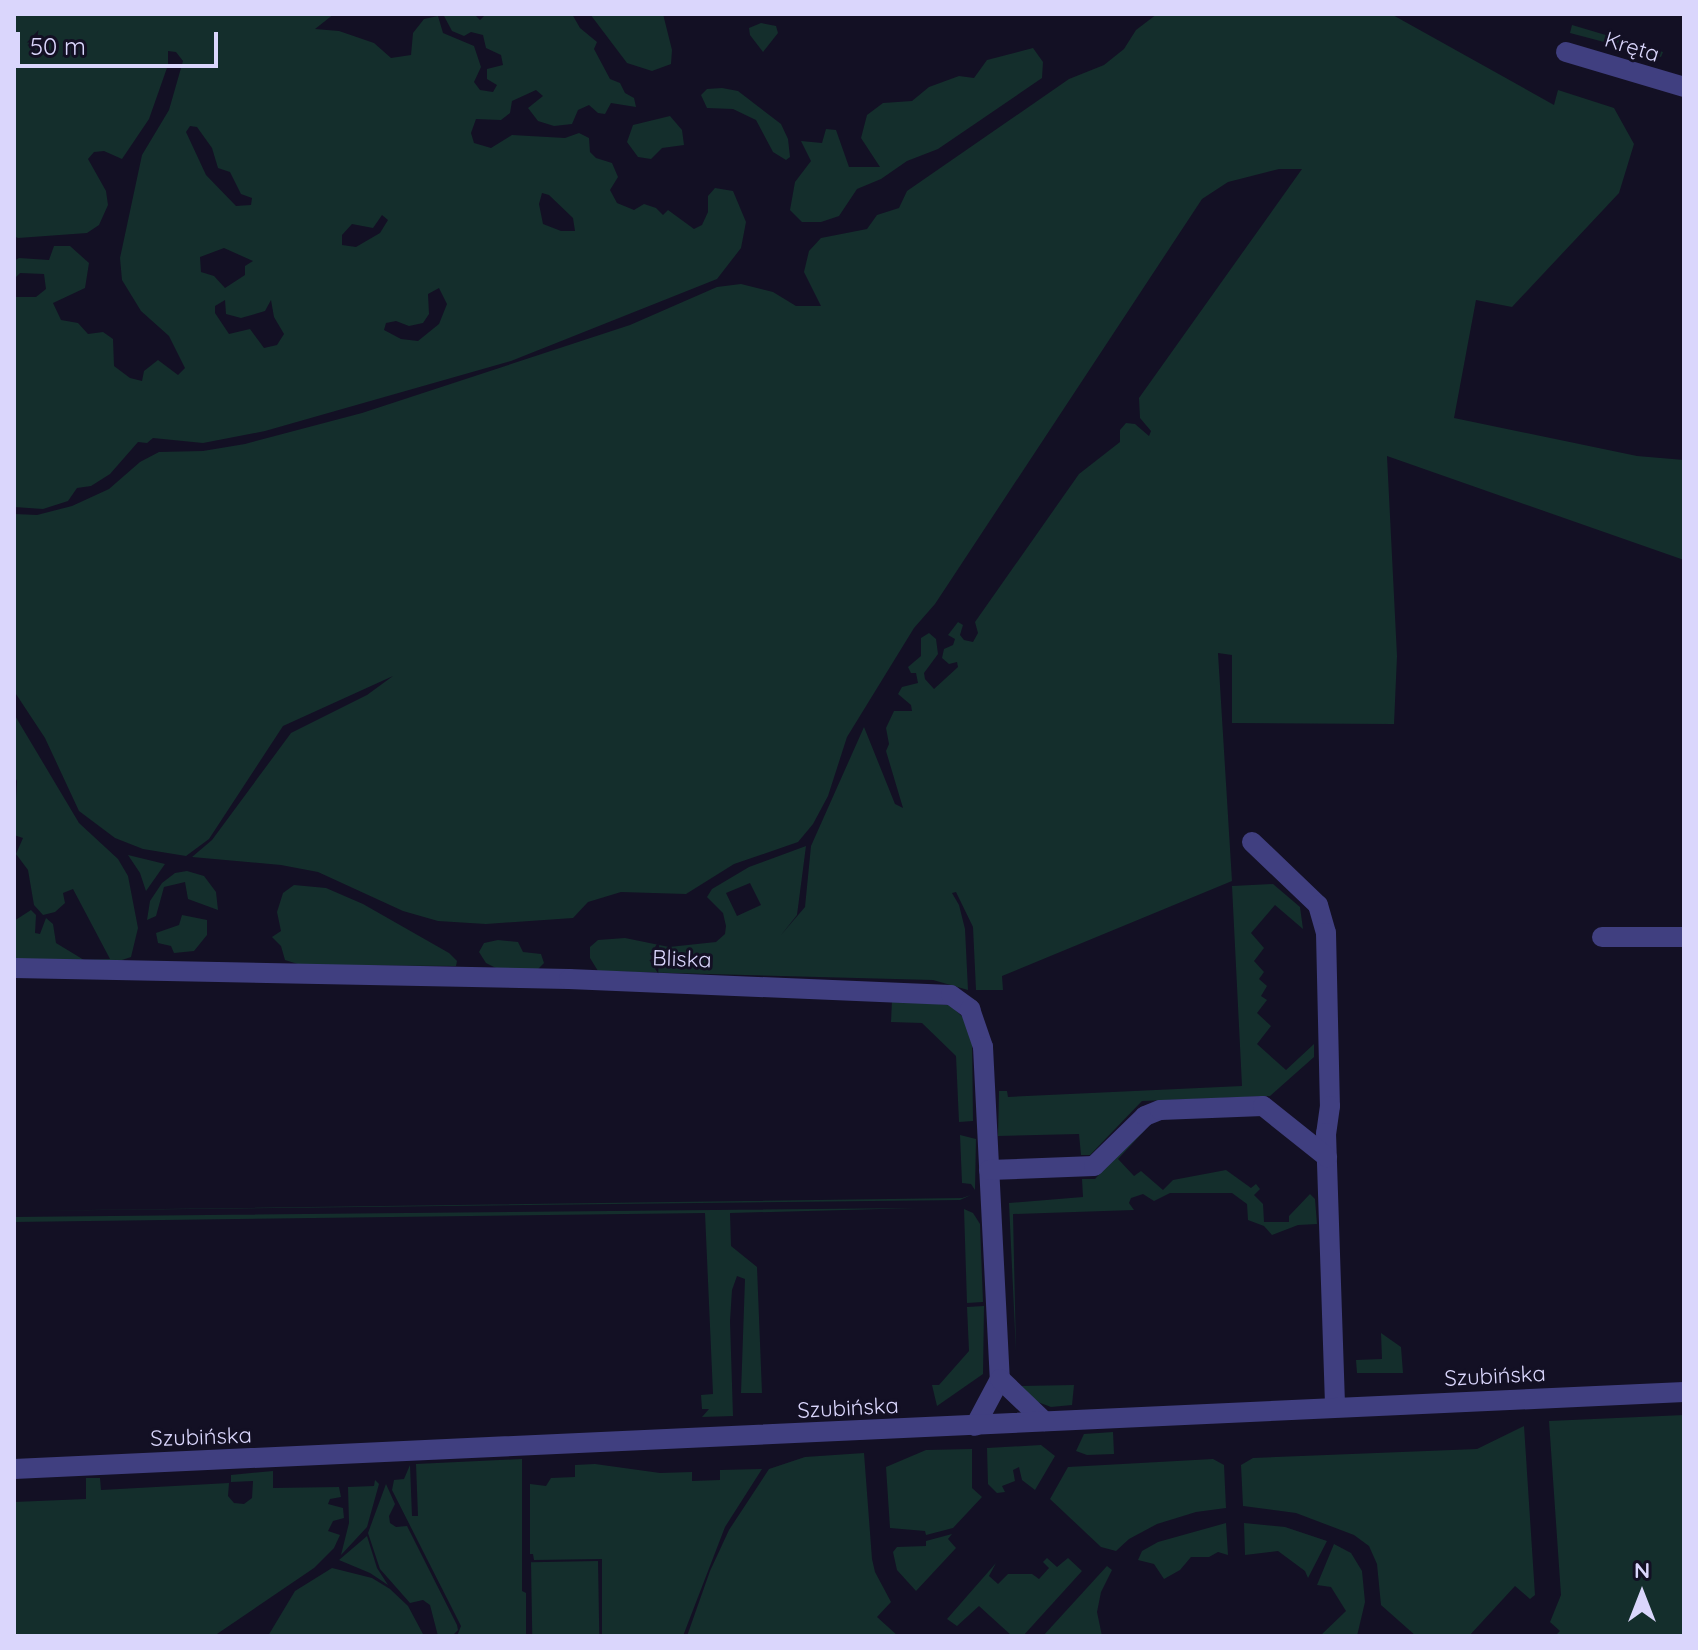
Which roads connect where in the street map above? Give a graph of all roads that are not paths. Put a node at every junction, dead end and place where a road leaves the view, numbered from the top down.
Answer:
1 (1566, 52) dead end
2 (1684, 87) edge
3 (1252, 842) dead end
4 (1602, 937) dead end
5 (1684, 937) edge
6 (14, 968) edge
7 (1327, 1157) junction
8 (989, 1170) junction
9 (1000, 1379) junction
10 (1684, 1392) edge
11 (1335, 1407) junction
12 (1044, 1421) junction
13 (975, 1426) junction
14 (14, 1469) edge

1 - 2 street, Kręta
3 - 7 street
4 - 5 street
6 - 8 street, Bliska
7 - 8 street
7 - 11 street
8 - 9 street, Bliska
9 - 12 street
9 - 13 street
10 - 11 street, Szubińska
11 - 12 street, Szubińska
12 - 13 street, Szubińska
13 - 14 street, Szubińska

